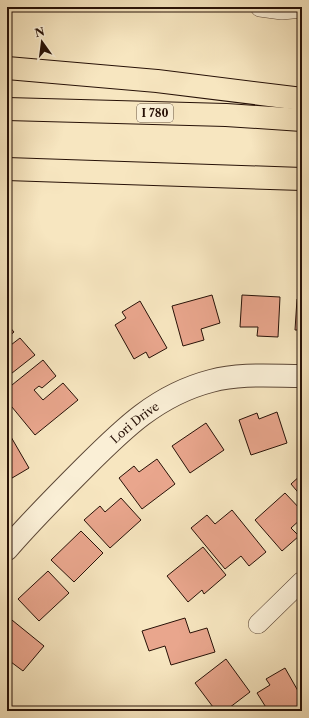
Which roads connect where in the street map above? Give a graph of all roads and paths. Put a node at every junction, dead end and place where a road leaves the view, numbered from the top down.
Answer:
1 (260, 7) edge
2 (302, 8) edge
3 (7, 68) edge
4 (302, 99) edge
5 (7, 109) edge
6 (302, 120) edge
7 (7, 169) edge
8 (302, 180) edge
9 (302, 376) edge
10 (7, 549) edge
11 (302, 581) edge
12 (258, 624) dead end

1 - 2 street
3 - 4 highway
5 - 6 highway, I 780
7 - 8 highway
9 - 10 street, Lori Drive
11 - 12 street

